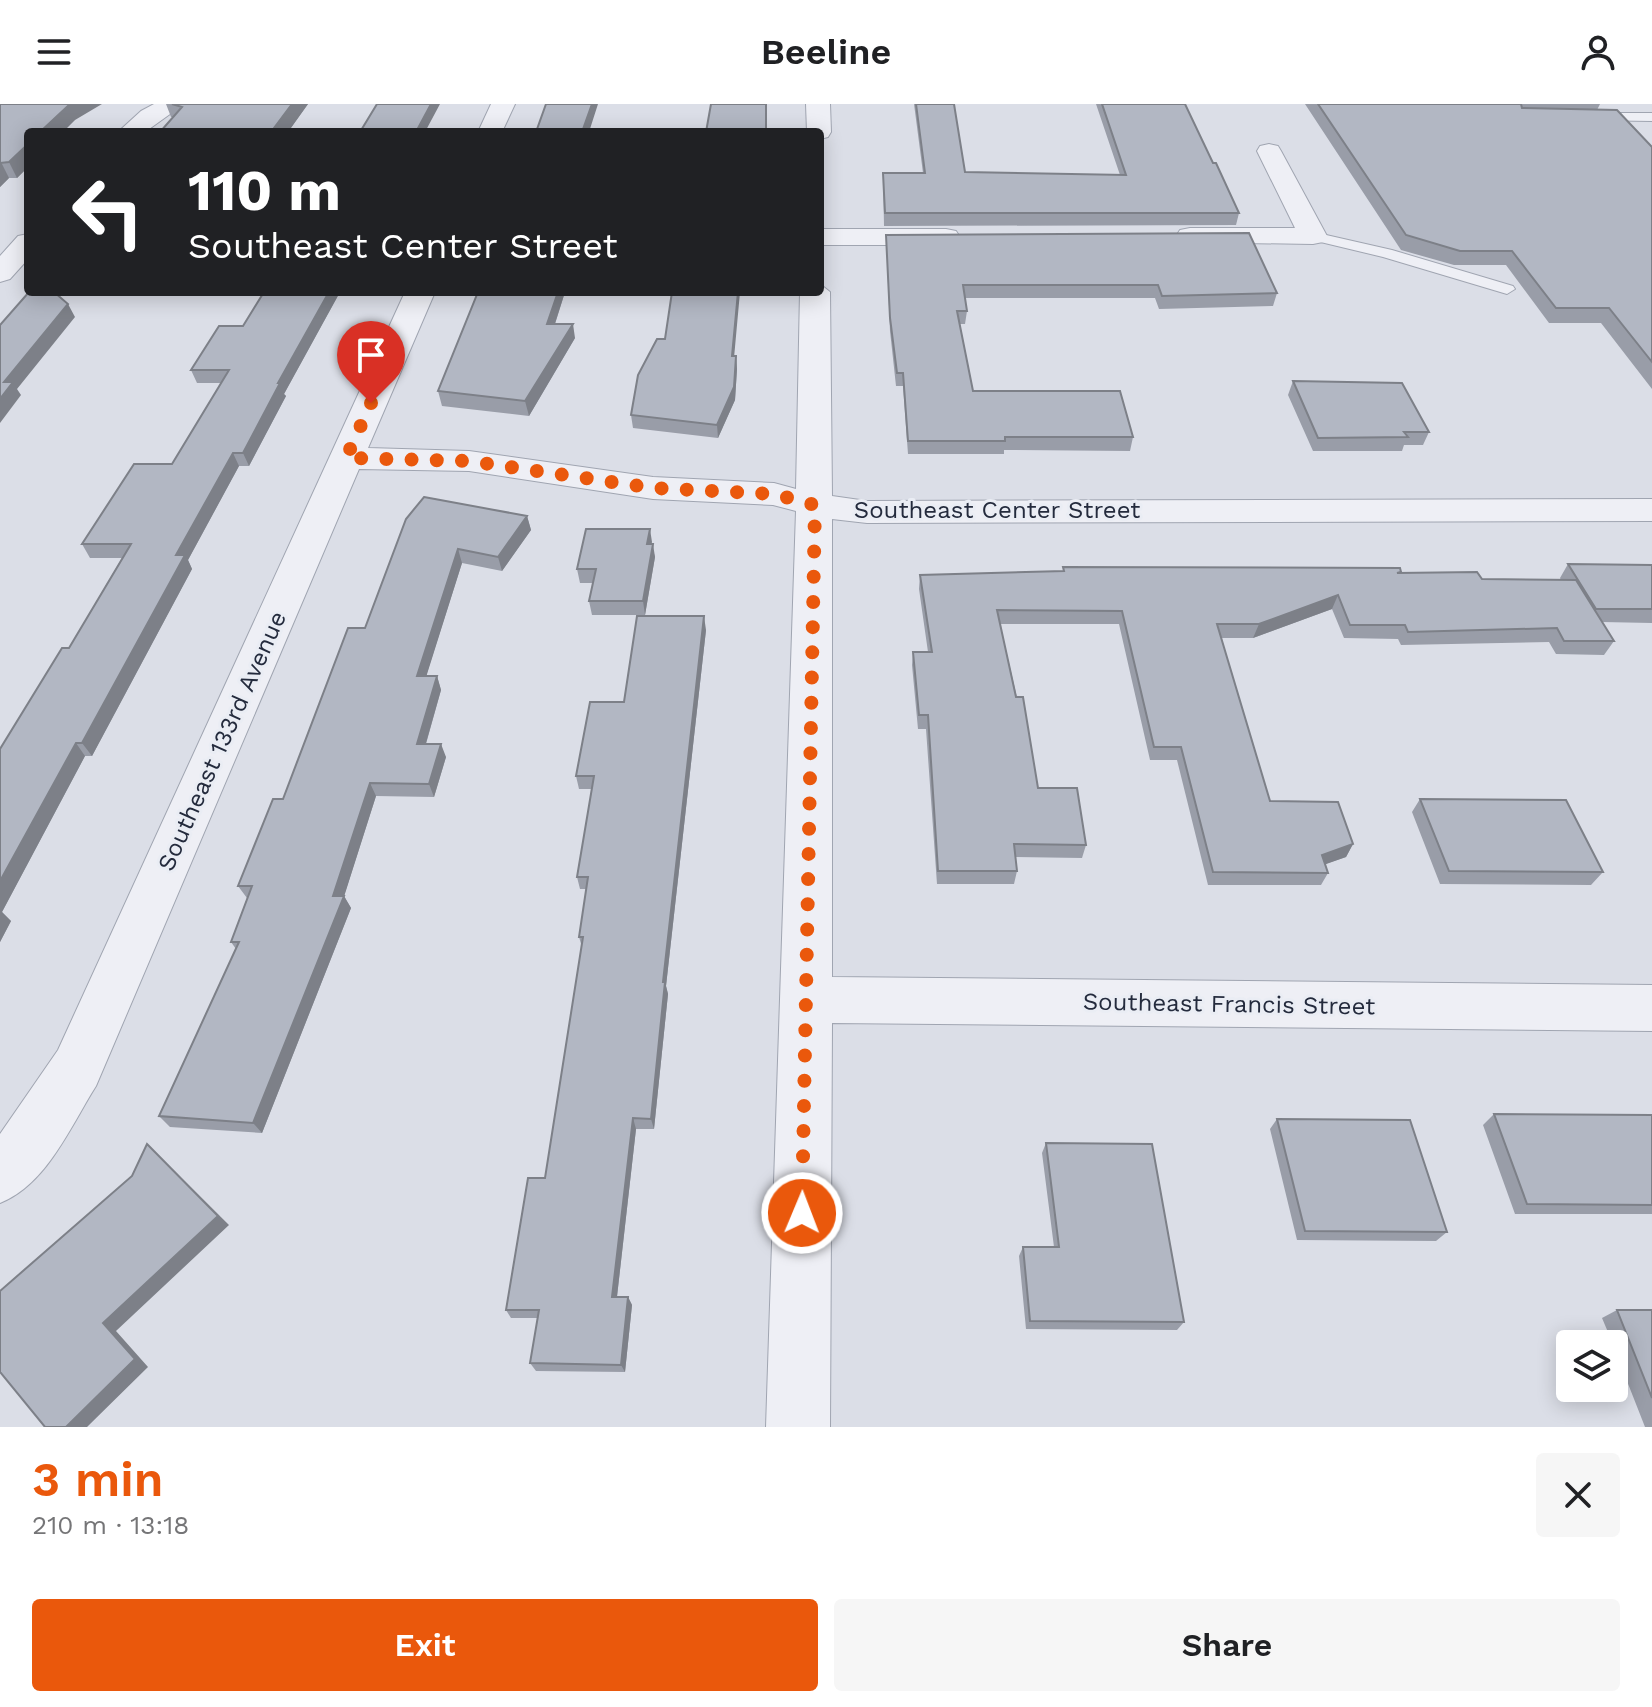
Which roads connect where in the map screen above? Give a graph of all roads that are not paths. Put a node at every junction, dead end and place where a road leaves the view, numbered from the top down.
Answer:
1 (172, 104) edge
2 (503, 104) edge
3 (818, 104) edge
4 (1577, 117) edge
5 (1652, 117) edge
6 (135, 128) edge
7 (492, 128) edge
8 (819, 128) edge
9 (1269, 151) dead end
10 (1170, 236) edge
11 (1313, 236) junction
12 (824, 237) edge
13 (979, 237) edge
14 (24, 246) edge
15 (0, 273) edge
16 (1507, 289) dead end
17 (418, 296) edge
18 (815, 296) edge
19 (346, 458) junction
20 (815, 505) junction
21 (1652, 510) edge
22 (807, 1000) junction
23 (1652, 1008) edge
24 (0, 1175) edge
25 (798, 1427) edge

1 - 6 street
2 - 7 street
3 - 8 street
4 - 5 lane
9 - 11 street
10 - 11 street
11 - 16 lane
12 - 13 street
14 - 15 street
17 - 19 street, Southeast 133rd Avenue
18 - 20 street
19 - 20 street, Southeast Center Street
19 - 24 street, Southeast 133rd Avenue
20 - 21 street, Southeast Center Street
20 - 22 street
22 - 23 street, Southeast Francis Street
22 - 25 street

